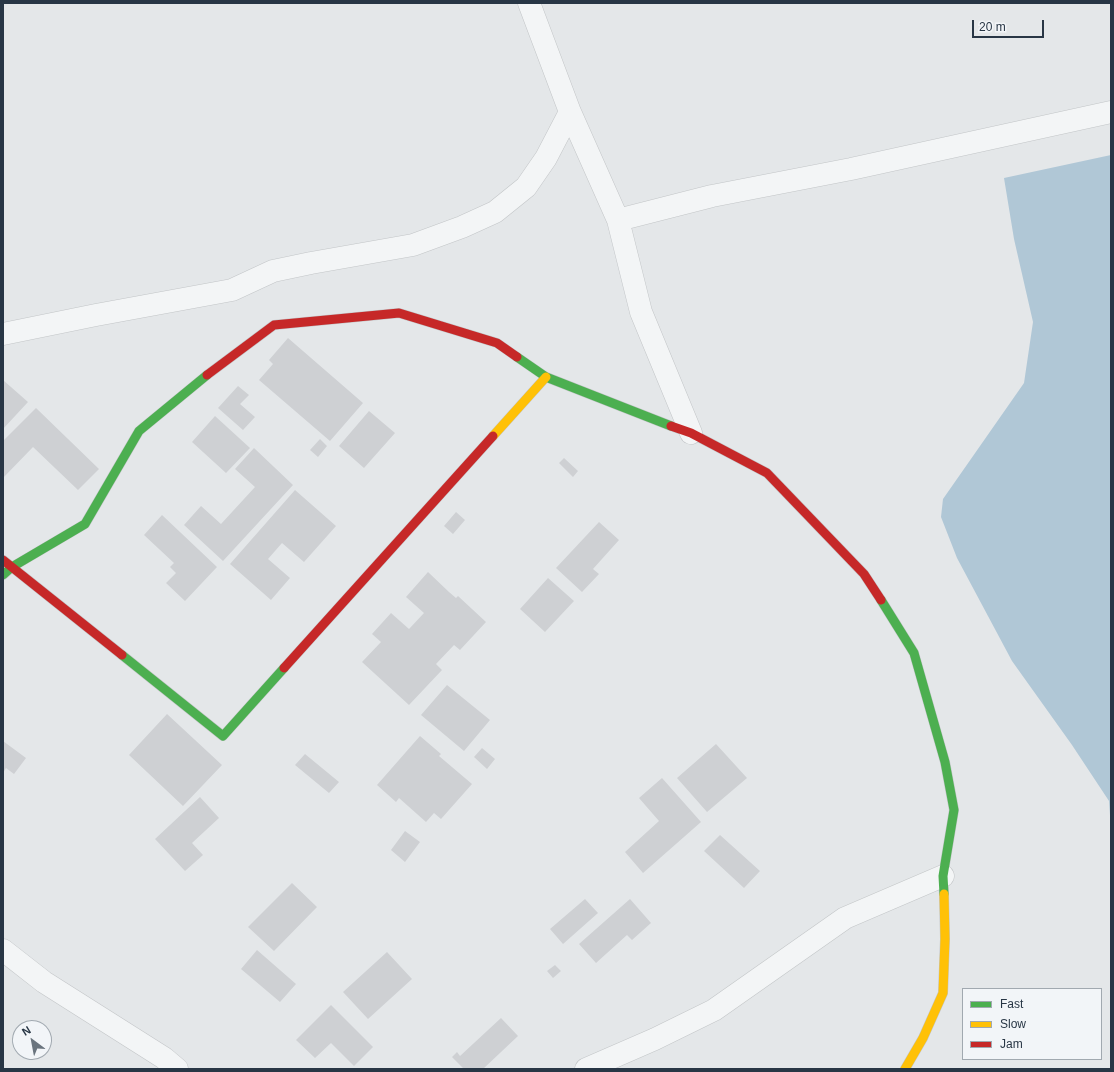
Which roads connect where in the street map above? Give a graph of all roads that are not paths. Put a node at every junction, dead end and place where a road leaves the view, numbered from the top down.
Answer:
1 (528, 3) edge
2 (570, 112) junction
3 (1111, 112) edge
4 (618, 220) junction
5 (3, 334) edge
6 (546, 377) junction
7 (691, 432) junction
8 (3, 560) edge
9 (12, 567) junction
10 (3, 575) edge
11 (943, 876) junction
12 (3, 950) edge
13 (177, 1069) edge
14 (586, 1069) edge
15 (905, 1069) edge

1 - 2 street
2 - 4 street
2 - 5 street
3 - 4 street
4 - 7 street
6 - 7 street
6 - 9 street
6 - 9 street
7 - 11 street
8 - 9 street
9 - 10 street
11 - 14 street
11 - 15 street
12 - 13 street

